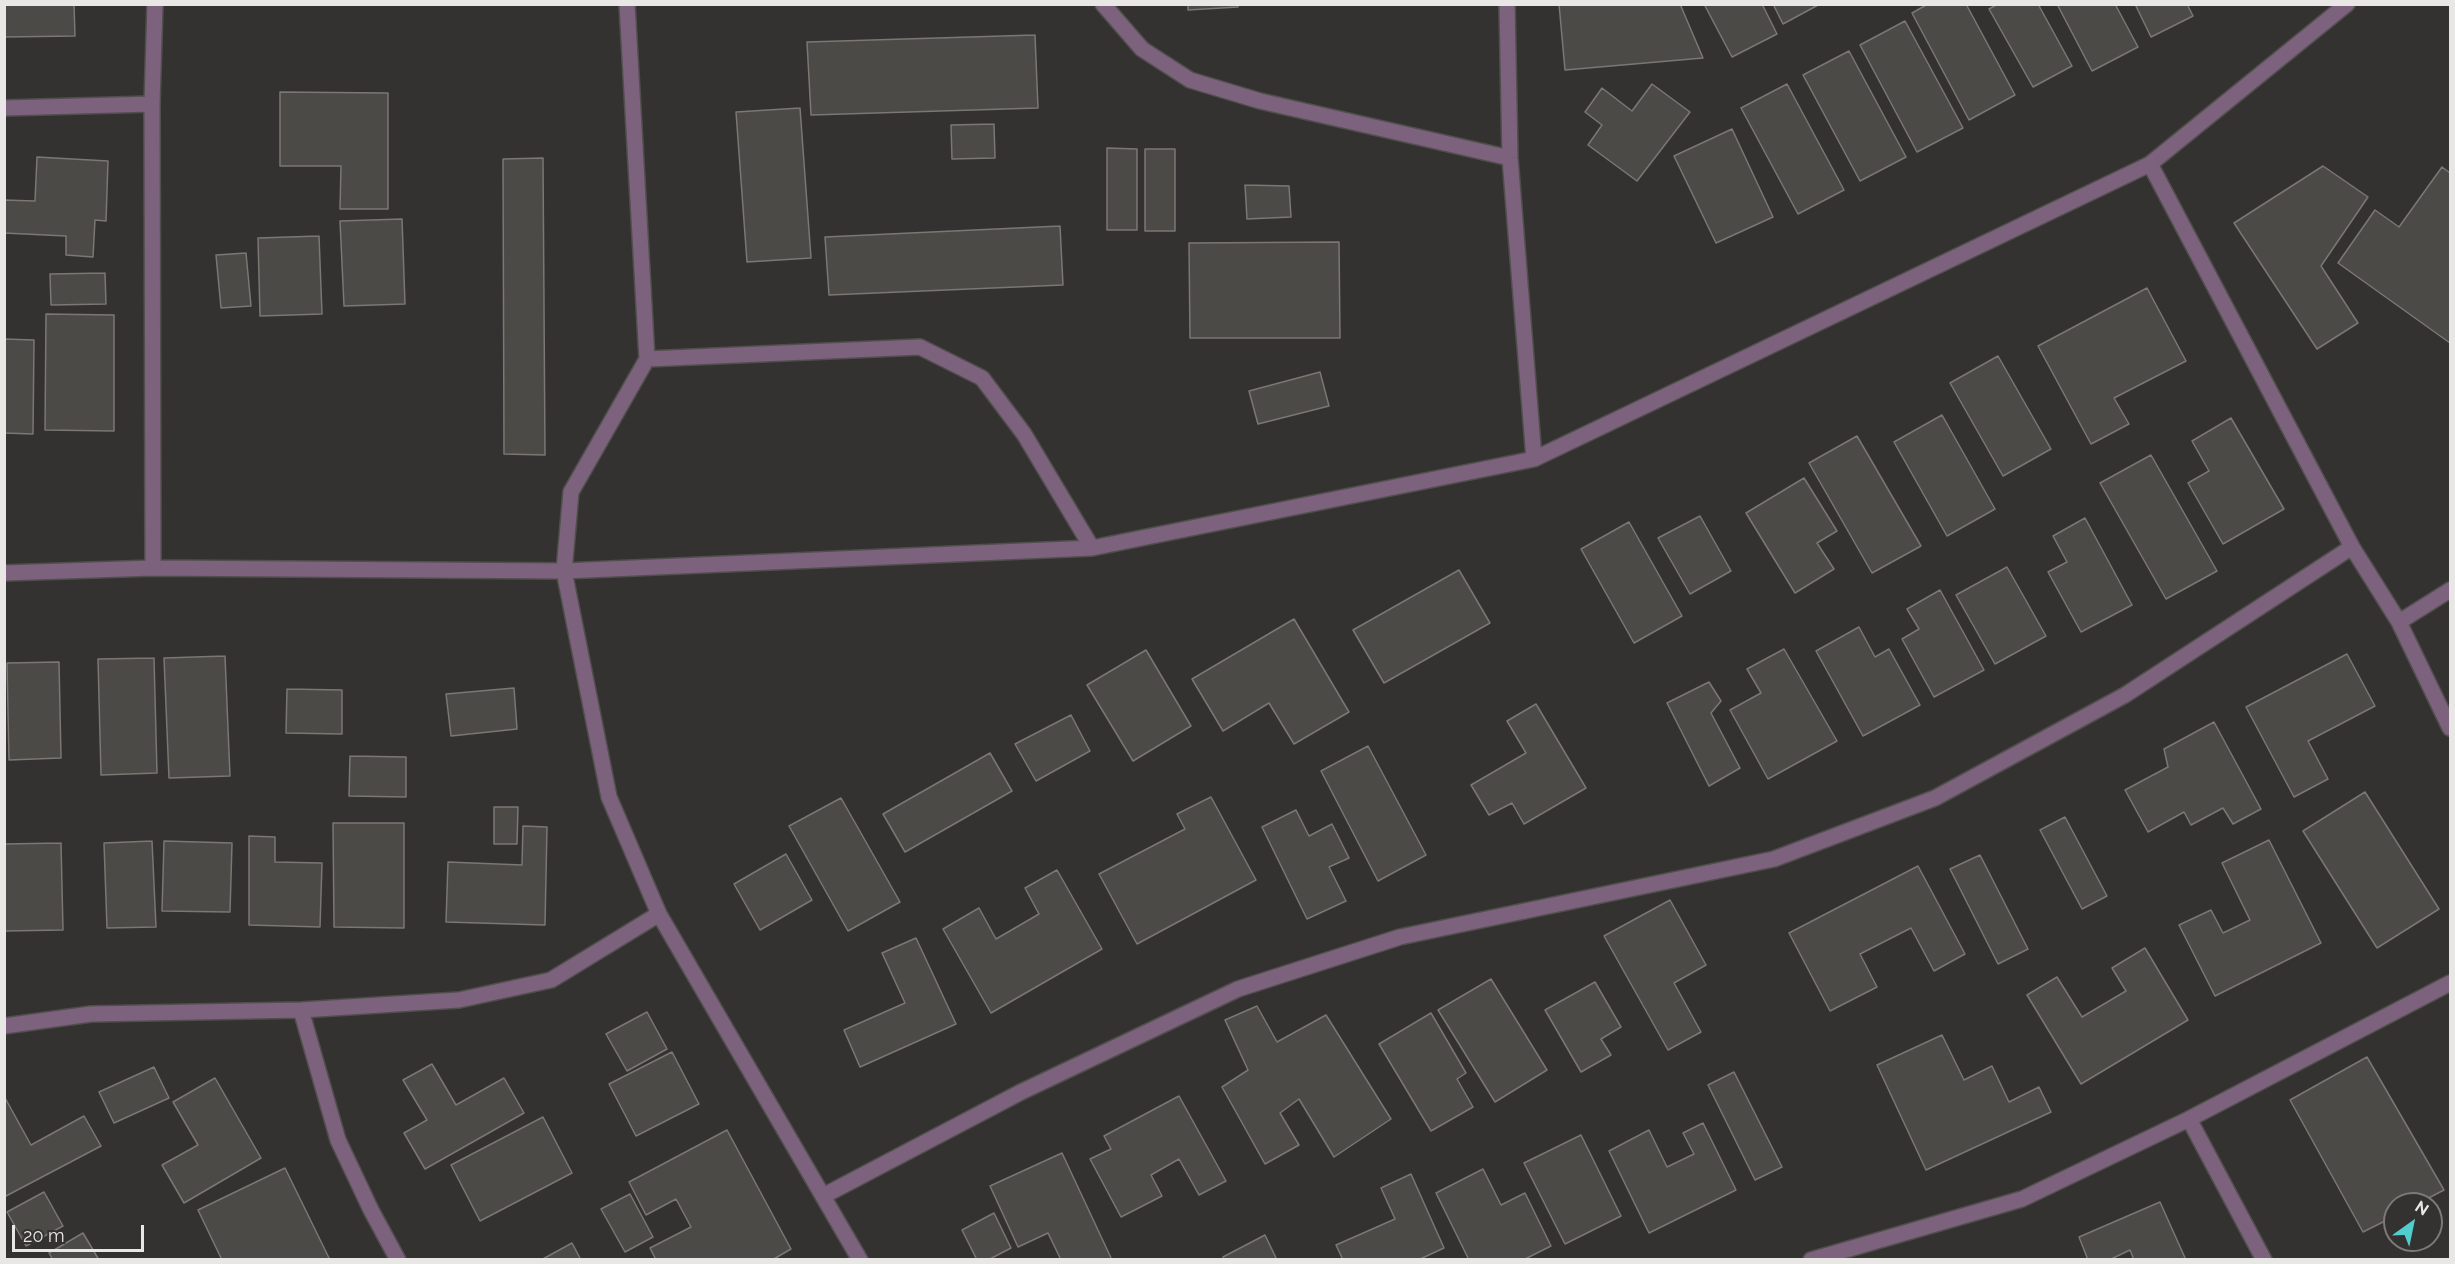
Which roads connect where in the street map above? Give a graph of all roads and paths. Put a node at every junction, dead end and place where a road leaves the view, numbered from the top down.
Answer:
1 (155, 4) edge
2 (627, 4) edge
3 (1103, 4) edge
4 (1507, 4) edge
5 (2347, 4) edge
6 (152, 104) junction
7 (4, 108) edge
8 (1510, 158) junction
9 (2150, 164) junction
10 (647, 359) junction
11 (1534, 459) junction
12 (2352, 547) junction
13 (1092, 548) junction
14 (153, 568) junction
15 (564, 571) junction
16 (4, 573) edge
17 (2451, 590) edge
18 (2399, 622) junction
19 (2451, 728) edge
20 (658, 914) junction
21 (2451, 983) edge
22 (301, 1010) junction
23 (4, 1026) edge
24 (2189, 1119) junction
25 (825, 1195) junction
26 (1847, 1254) edge
27 (398, 1260) edge
28 (860, 1260) edge
29 (1811, 1260) edge
30 (2264, 1260) edge

1 - 6 street
2 - 10 street
3 - 8 street
4 - 8 street
5 - 9 street
6 - 7 street
6 - 14 street
8 - 11 street
9 - 11 street
9 - 12 street
10 - 13 street
10 - 15 street
11 - 13 street
12 - 18 street
12 - 25 street
13 - 15 street
14 - 15 street
14 - 16 street
15 - 20 street
17 - 18 street
18 - 19 street
20 - 22 street
20 - 25 street
21 - 24 street
22 - 23 street
22 - 27 street
24 - 26 street
24 - 30 street
25 - 28 street
26 - 29 street

